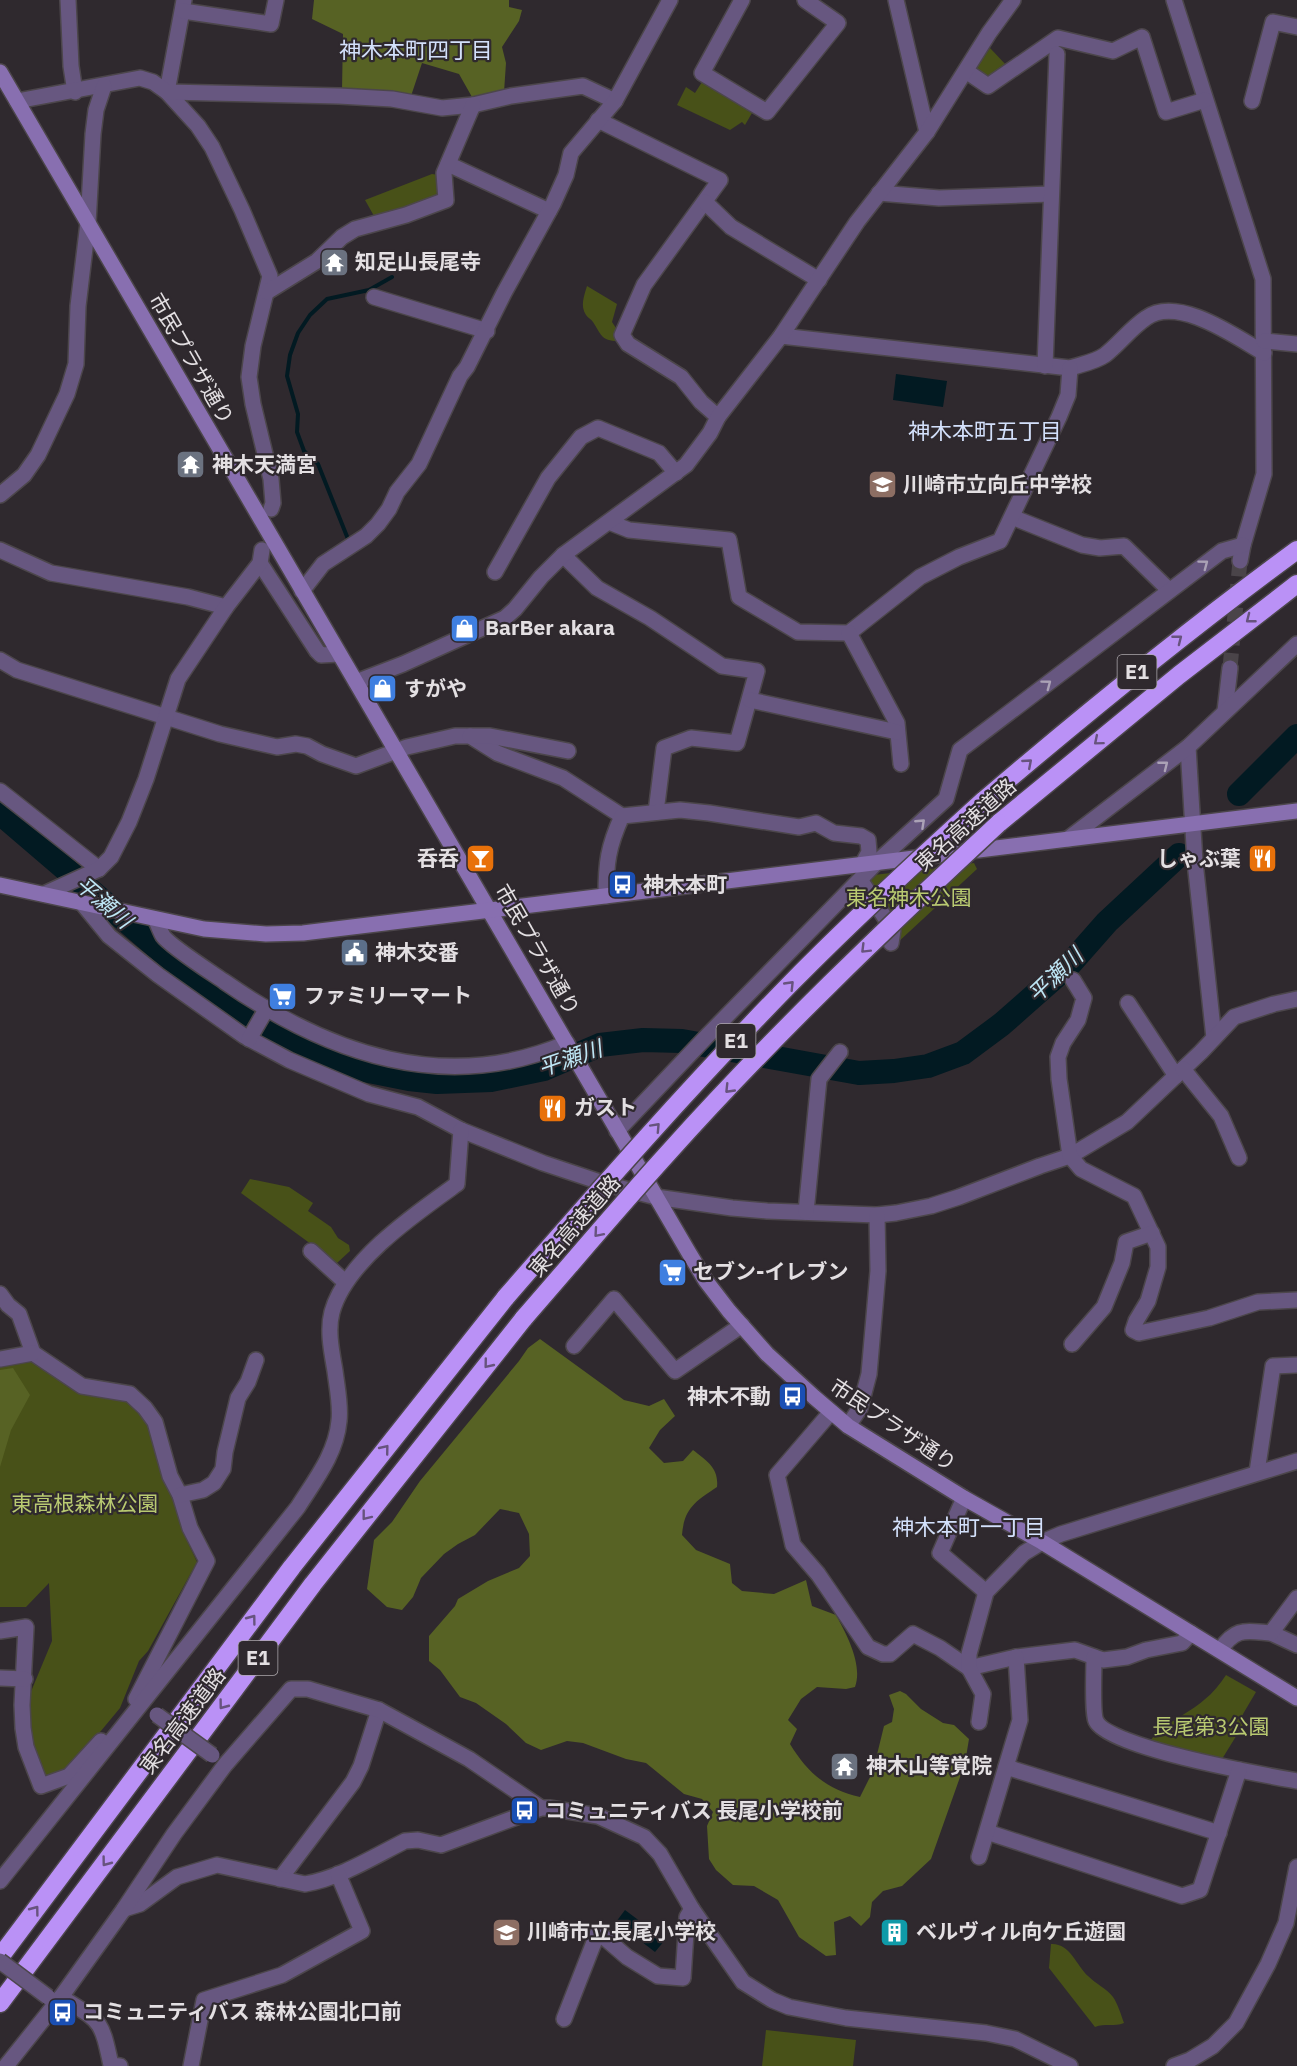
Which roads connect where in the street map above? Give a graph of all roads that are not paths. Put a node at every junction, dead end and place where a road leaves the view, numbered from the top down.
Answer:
1 (68, 0) edge
2 (276, 0) edge
3 (670, 0) edge
4 (742, 0) edge
5 (805, 0) edge
6 (896, 0) edge
7 (1013, 0) edge
8 (1174, 0) edge
9 (184, 6) edge
10 (1297, 27) edge
11 (1057, 54) dead end
12 (966, 71) junction
13 (0, 72) edge
14 (104, 86) junction
15 (75, 92) junction
16 (167, 92) junction
17 (9, 94) edge
18 (1205, 100) junction
19 (615, 101) junction
20 (1252, 101) dead end
21 (473, 105) junction
22 (598, 120) junction
23 (927, 132) junction
24 (448, 165) junction
25 (879, 193) junction
26 (1051, 194) junction
27 (705, 202) junction
28 (549, 211) junction
29 (88, 223) junction
30 (819, 280) junction
31 (267, 292) junction
32 (374, 297) dead end
33 (487, 331) junction
34 (780, 336) junction
35 (1297, 344) edge
36 (1264, 347) junction
37 (1045, 366) junction
38 (1070, 368) junction
39 (718, 417) junction
40 (676, 473) junction
41 (0, 495) edge
42 (271, 509) dead end
43 (1012, 517) junction
44 (609, 522) junction
45 (1243, 545) junction
46 (0, 550) edge
47 (1297, 550) edge
48 (564, 555) junction
49 (1240, 561) tunnel mouth
50 (495, 572) dead end
51 (1297, 584) edge
52 (1169, 590) junction
53 (302, 591) junction
54 (226, 607) junction
55 (849, 633) junction
56 (1297, 644) edge
57 (339, 654) junction
58 (0, 660) edge
59 (1230, 668) tunnel mouth
60 (356, 682) junction
61 (750, 700) junction
62 (1225, 711) junction
63 (165, 715) junction
64 (897, 732) junction
65 (470, 736) junction
66 (1188, 747) junction
67 (568, 751) dead end
68 (396, 752) junction
69 (901, 764) dead end
70 (0, 791) edge
71 (1297, 811) edge
72 (656, 812) junction
73 (622, 816) junction
74 (1191, 824) junction
75 (1068, 839) junction
76 (870, 863) junction
77 (99, 869) junction
78 (861, 881) junction
79 (0, 885) edge
80 (44, 894) junction
81 (606, 896) junction
82 (82, 903) junction
83 (489, 910) junction
84 (155, 919) junction
85 (891, 943) dead end
86 (1073, 980) dead end
87 (1297, 999) edge
88 (1128, 1003) dead end
89 (266, 1010) junction
90 (252, 1035) junction
91 (1214, 1038) junction
92 (568, 1044) junction
93 (838, 1054) dead end
94 (1179, 1072) junction
95 (461, 1130) junction
96 (618, 1131) junction
97 (1070, 1156) junction
98 (1239, 1158) dead end
99 (656, 1197) junction
100 (806, 1212) junction
101 (877, 1215) junction
102 (1152, 1233) junction
103 (311, 1251) dead end
104 (345, 1282) junction
105 (0, 1294) edge
106 (1297, 1300) edge
107 (742, 1325) junction
108 (1072, 1344) dead end
109 (574, 1346) dead end
110 (33, 1353) junction
111 (0, 1359) edge
112 (256, 1360) dead end
113 (1297, 1365) edge
114 (831, 1412) junction
115 (848, 1426) junction
116 (1297, 1461) edge
117 (1257, 1472) junction
118 (180, 1495) junction
119 (964, 1498) junction
120 (1042, 1542) junction
121 (986, 1592) junction
122 (1297, 1598) edge
123 (0, 1631) edge
124 (1191, 1633) junction
125 (1271, 1633) junction
126 (1297, 1645) edge
127 (1220, 1650) junction
128 (1016, 1657) junction
129 (1094, 1657) junction
130 (969, 1668) junction
131 (0, 1678) edge
132 (25, 1678) junction
133 (1297, 1698) edge
134 (141, 1706) junction
135 (379, 1710) junction
136 (979, 1722) dead end
137 (225, 1766) junction
138 (1006, 1767) junction
139 (1239, 1770) junction
140 (1297, 1781) edge
141 (541, 1808) junction
142 (987, 1832) junction
143 (1219, 1833) junction
144 (980, 1857) dead end
145 (1297, 1867) edge
146 (338, 1874) junction
147 (280, 1879) junction
148 (0, 1881) edge
149 (124, 1909) junction
150 (692, 1909) junction
151 (0, 1959) edge
152 (55, 1999) junction
153 (0, 2003) edge
154 (564, 2019) dead end
155 (6, 2066) edge
156 (120, 2066) edge
157 (191, 2066) edge
158 (1070, 2066) edge
159 (1174, 2066) edge

1 - 15 street
2 - 9 street
3 - 19 street
4 - 5 street
6 - 23 street
7 - 12 street
8 - 18 street
9 - 16 street
10 - 20 street
11 - 26 street
12 - 18 street
12 - 23 street
13 - 17 street, 市民プラザ通り
14 - 15 street
14 - 16 street
14 - 29 street
15 - 17 street
16 - 21 street
16 - 31 street
17 - 29 street, 市民プラザ通り
18 - 36 street
19 - 21 street
19 - 22 street
21 - 24 street
22 - 27 street
22 - 28 street
23 - 25 street
24 - 28 street
24 - 31 street
25 - 26 street
25 - 30 street
26 - 37 street
27 - 30 street
27 - 39 street
28 - 33 street
29 - 41 street
29 - 53 street, 市民プラザ通り
30 - 34 street
31 - 42 street
32 - 33 street
33 - 53 street
34 - 37 street
34 - 39 street
35 - 36 street
36 - 38 street
36 - 45 street
37 - 38 street
38 - 43 street
39 - 40 street
40 - 44 street
40 - 50 street
43 - 52 street
43 - 55 street
44 - 48 street
44 - 55 street
45 - 49 street
52 -> 45 street
46 - 54 street
151 -> 47 highway, 東名高速道路 / E1, bridge
48 - 60 street
48 - 61 street
51 -> 153 highway, 東名高速道路 / E1, bridge
76 -> 52 street
53 - 57 street, 市民プラザ通り
54 - 57 street
54 - 63 street
55 - 64 street
56 - 62 street
57 - 60 street, 市民プラザ通り
58 - 63 street
59 - 62 street
60 - 68 street, 市民プラザ通り
61 - 64 street
61 - 72 street
62 - 66 street
63 - 68 street
63 - 77 street
64 - 69 street
65 - 67 street
65 - 68 street
65 - 73 street
66 - 74 street
75 -> 66 street
68 - 83 street, 市民プラザ通り
70 - 77 street
71 - 74 street
72 - 73 street
72 - 76 street
73 - 81 street
74 - 75 street
74 - 91 street
75 - 76 street
76 - 78 street
76 - 81 street
77 - 80 street
78 - 85 street
78 - 96 street
79 - 80 street
80 - 82 street
81 - 83 street
82 - 84 street
82 - 90 street
83 - 84 street
83 - 92 street, 市民プラザ通り
84 - 89 street
86 - 97 street
87 - 91 street
88 - 94 street
89 - 90 street
89 - 92 street
90 - 95 street
91 - 94 street
92 - 96 street, 市民プラザ通り
93 - 100 street
94 - 97 street
94 - 98 street
95 - 99 street
95 - 104 street
96 - 99 street, 市民プラザ通り
97 - 101 street
97 - 102 street
99 - 100 street
99 - 107 street, 市民プラザ通り
100 - 101 street
101 - 115 street
102 - 106 street
102 - 108 street
103 - 104 street
104 - 134 street
105 - 110 street
107 - 109 street
107 - 114 street, 市民プラザ通り
110 - 111 street
110 - 118 street
112 - 118 street
113 - 117 street
114 - 115 street, 市民プラザ通り
114 - 130 street
115 - 119 street, 市民プラザ通り
116 - 117 street
117 - 120 street
118 - 134 street
119 - 120 street, 市民プラザ通り
119 - 121 street
120 - 121 street
120 - 124 street, 市民プラザ通り
121 - 130 street
122 - 125 street
123 - 132 street
124 - 127 street, 市民プラザ通り
124 - 129 street
125 - 126 street
125 - 127 street
127 - 133 street, 市民プラザ通り
128 - 129 street
128 - 130 street
128 - 138 street
129 - 139 street
130 - 136 street
131 - 132 street
132 - 134 street
134 - 137 street, bridge
134 - 148 street
135 - 137 street
135 - 141 street
135 - 147 street
137 - 149 street
138 - 142 street
138 - 143 street
139 - 140 street
139 - 143 street
141 - 146 street
141 - 150 street
142 - 143 street
142 - 144 street
145 - 159 street
146 - 147 street
146 - 157 street
147 - 149 street
149 - 152 street
150 - 154 street
150 - 158 street
151 - 152 street, bridge
152 - 155 street
152 - 156 street

